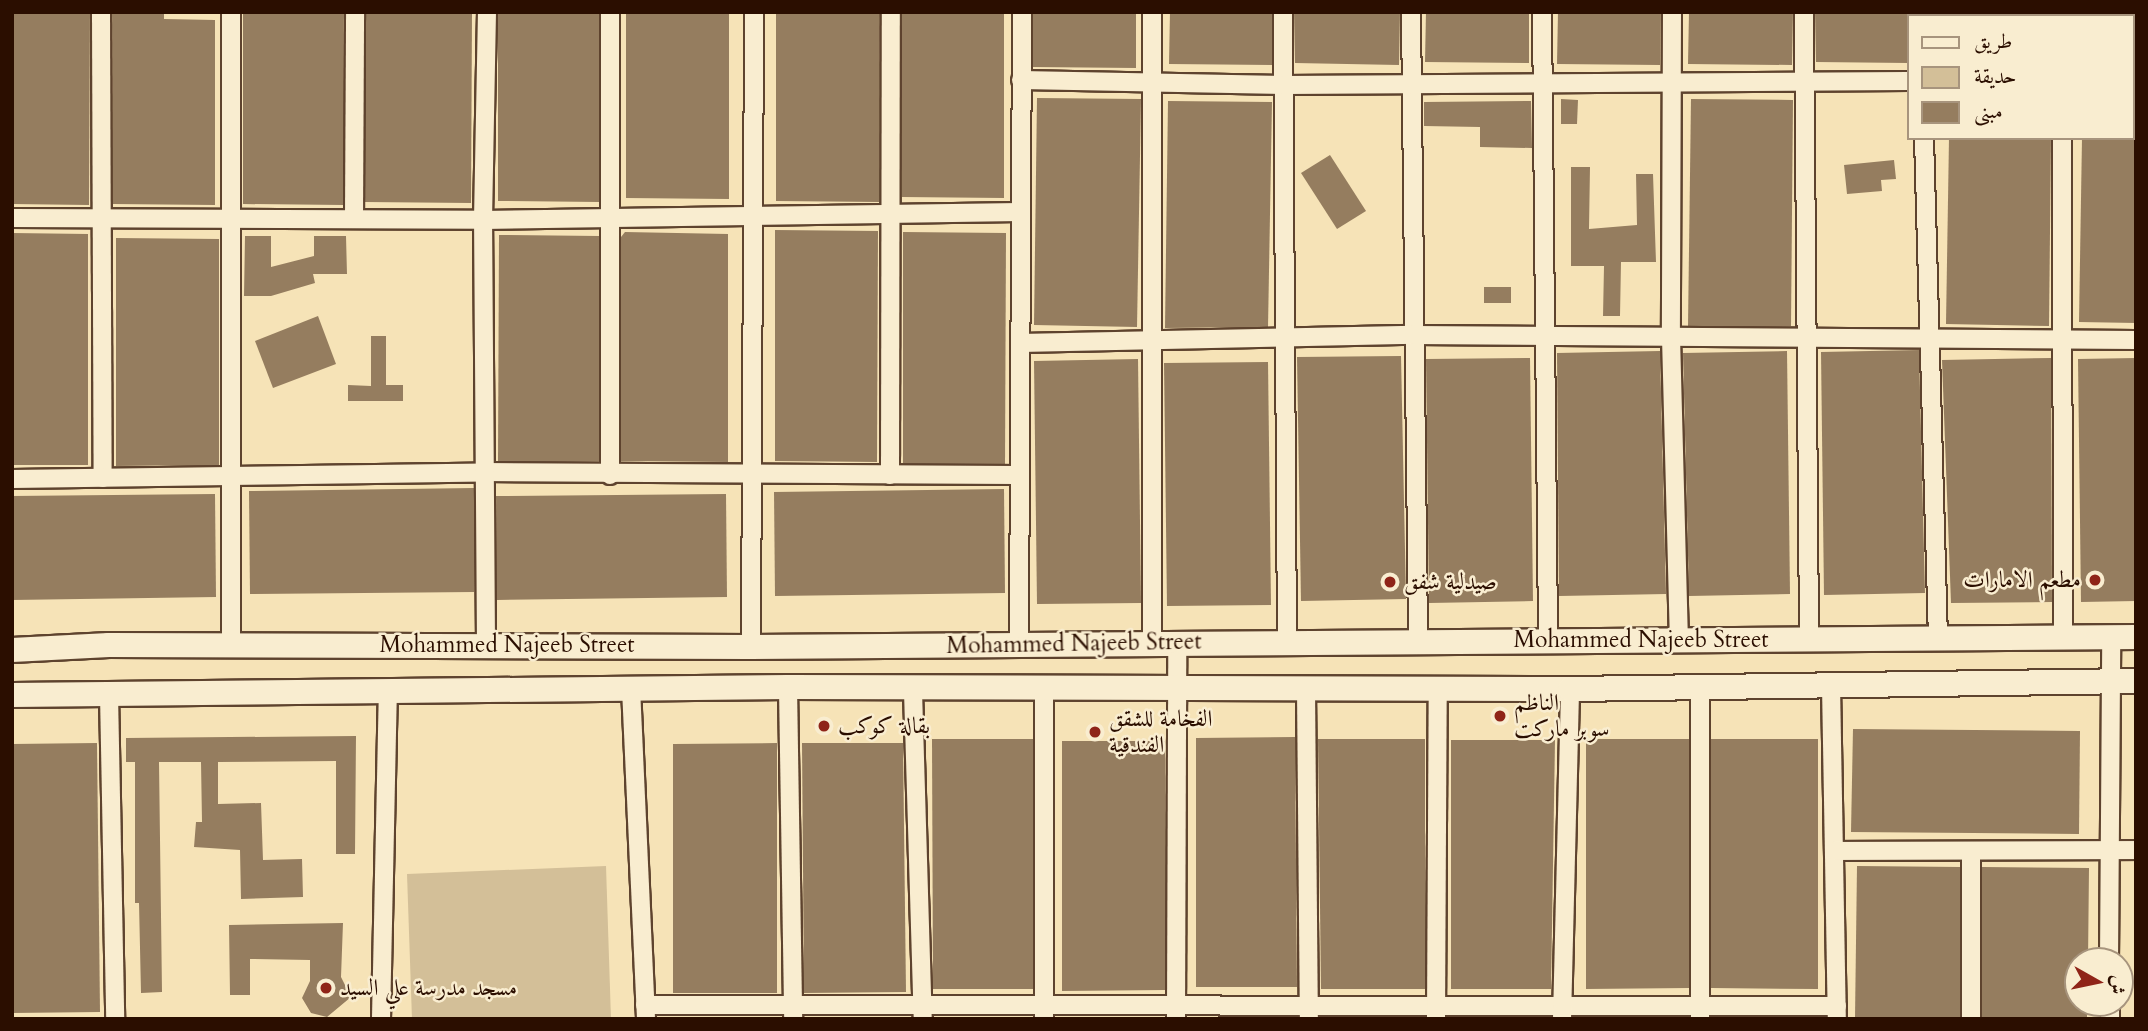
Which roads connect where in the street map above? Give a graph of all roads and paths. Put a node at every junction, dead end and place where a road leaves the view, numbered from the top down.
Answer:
1 (101, 12) edge
2 (231, 12) edge
3 (355, 12) edge
4 (487, 12) edge
5 (610, 12) edge
6 (754, 12) edge
7 (891, 12) edge
8 (1022, 12) edge
9 (1153, 12) edge
10 (1283, 12) edge
11 (1411, 12) edge
12 (1542, 12) edge
13 (1672, 12) edge
14 (1804, 12) edge
15 (1021, 80) junction
16 (1672, 80) junction
17 (1906, 81) edge
18 (1154, 82) junction
19 (1541, 83) junction
20 (1411, 84) junction
21 (1804, 84) junction
22 (1284, 85) junction
23 (1924, 140) edge
24 (2062, 140) edge
25 (1020, 212) junction
26 (890, 214) junction
27 (754, 216) junction
28 (354, 217) junction
29 (12, 218) edge
30 (102, 218) junction
31 (611, 218) junction
32 (230, 219) junction
33 (483, 220) junction
34 (1414, 335) junction
35 (1542, 337) junction
36 (1671, 337) junction
37 (1804, 338) junction
38 (1931, 339) junction
39 (2136, 340) edge
40 (1284, 341) junction
41 (2062, 341) junction
42 (1152, 342) junction
43 (1020, 343) junction
44 (484, 472) junction
45 (610, 475) junction
46 (752, 475) junction
47 (890, 475) junction
48 (1017, 475) junction
49 (103, 478) junction
50 (232, 478) junction
51 (12, 479) edge
52 (2123, 637) edge
53 (2063, 638) junction
54 (1418, 639) junction
55 (1548, 639) junction
56 (1938, 639) junction
57 (1287, 640) junction
58 (1679, 641) junction
59 (1809, 641) junction
60 (1152, 642) junction
61 (1177, 642) junction
62 (486, 643) junction
63 (231, 644) junction
64 (1019, 644) junction
65 (751, 648) junction
66 (12, 650) edge
67 (2111, 681) junction
68 (2136, 681) edge
69 (1831, 685) junction
70 (788, 687) junction
71 (1700, 687) junction
72 (631, 688) junction
73 (1178, 688) junction
74 (1044, 689) junction
75 (1306, 689) junction
76 (1438, 689) junction
77 (1570, 690) junction
78 (912, 691) junction
79 (109, 694) junction
80 (12, 695) edge
81 (388, 695) junction
82 (2109, 850) junction
83 (2136, 850) edge
84 (1835, 851) junction
85 (1971, 852) junction
86 (2109, 947) edge
87 (1562, 1011) edge
88 (645, 1012) edge
89 (793, 1012) edge
90 (923, 1012) edge
91 (1044, 1012) edge
92 (1176, 1012) edge
93 (1309, 1012) edge
94 (1436, 1012) edge
95 (1700, 1012) edge
96 (1837, 1012) edge
97 (115, 1019) edge
98 (381, 1019) edge
99 (1971, 1019) edge

1 - 30 street
2 - 32 street
3 - 28 street
4 - 33 street
5 - 31 street
6 - 27 street
7 - 26 street
8 - 15 street
9 - 18 street
10 - 22 street
11 - 20 street
12 - 19 street
13 - 16 street
14 - 21 street
15 - 18 street
15 - 25 street
16 - 19 street
16 - 21 street
16 - 36 street
17 - 21 street
18 - 22 street
18 - 42 street
19 - 20 street
19 - 35 street
20 - 22 street
20 - 34 street
21 - 37 street
22 - 40 street
23 - 38 street
24 - 41 street
25 - 26 street
25 - 43 street
26 - 27 street
26 - 47 street
27 - 31 street
27 - 46 street
28 - 32 street
28 - 33 street
29 - 30 street
30 - 32 street
30 - 49 street
31 - 33 street
31 - 45 street
32 - 50 street
33 - 44 street
34 - 35 street
34 - 40 street
34 - 54 street
35 - 36 street
35 - 55 street
36 - 37 street
36 - 58 street
37 - 38 street
37 - 59 street
38 - 41 street
38 - 56 street
39 - 41 street
40 - 42 street
40 - 57 street
41 - 53 street
42 - 43 street
42 - 60 street
43 - 48 street
44 - 45 street
44 - 50 street
44 - 62 street
45 - 46 street
46 - 47 street
46 - 65 street
47 - 48 street
48 - 64 street
49 - 50 street
49 - 51 street
50 - 63 street
52 - 53 main road, Mohammed Najeeb Street
52 - 67 street
53 - 56 main road, Mohammed Najeeb Street
54 - 55 main road, Mohammed Najeeb Street
54 - 57 main road, Mohammed Najeeb Street
55 - 58 main road, Mohammed Najeeb Street
56 - 59 main road, Mohammed Najeeb Street
57 - 61 main road, Mohammed Najeeb Street
58 - 59 main road, Mohammed Najeeb Street
60 - 61 main road, Mohammed Najeeb Street
60 - 64 main road, Mohammed Najeeb Street
61 - 73 street
62 - 63 main road, Mohammed Najeeb Street
62 - 65 main road, Mohammed Najeeb Street
63 - 66 main road, Mohammed Najeeb Street
64 - 65 main road, Mohammed Najeeb Street
67 - 68 main road, Mohammed Najeeb Street
67 - 69 main road, Mohammed Najeeb Street
67 - 82 street
69 - 71 main road, Mohammed Najeeb Street
69 - 84 street
70 - 72 main road, Mohammed Najeeb Street
70 - 78 main road, Mohammed Najeeb Street
70 - 89 street
71 - 77 main road, Mohammed Najeeb Street
71 - 95 street
72 - 81 main road, Mohammed Najeeb Street
72 - 88 street
73 - 74 main road, Mohammed Najeeb Street
73 - 75 main road, Mohammed Najeeb Street
73 - 92 street
74 - 78 main road, Mohammed Najeeb Street
74 - 91 street
75 - 76 main road, Mohammed Najeeb Street
75 - 93 street
76 - 77 main road, Mohammed Najeeb Street
76 - 94 street
77 - 87 street
78 - 90 street
79 - 80 main road, Mohammed Najeeb Street
79 - 81 main road, Mohammed Najeeb Street
79 - 97 street
81 - 98 street
82 - 83 street
82 - 85 street
82 - 86 street
84 - 85 street
84 - 96 street
85 - 99 street
87 - 94 street
87 - 95 street
88 - 89 street
89 - 90 street
90 - 91 street
91 - 92 street
92 - 93 street
93 - 94 street
95 - 96 street

